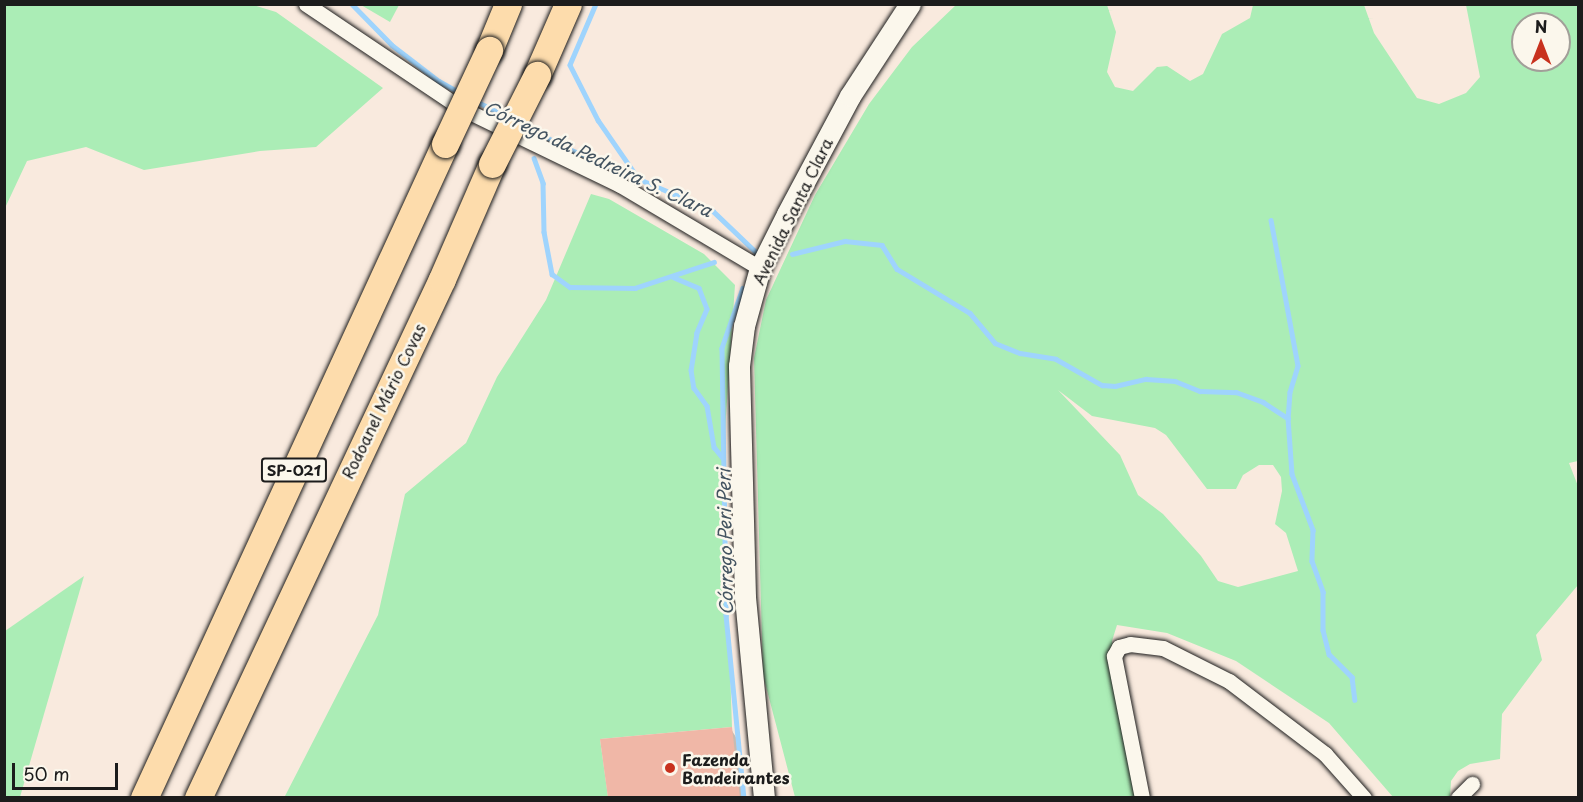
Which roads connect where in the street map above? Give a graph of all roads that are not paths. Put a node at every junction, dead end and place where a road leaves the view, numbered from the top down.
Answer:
1 (306, 4) edge
2 (508, 4) edge
3 (568, 4) edge
4 (910, 4) edge
5 (760, 268) junction
6 (1472, 784) dead end
7 (144, 798) edge
8 (198, 798) edge
9 (764, 798) edge
10 (1142, 798) edge
11 (1364, 798) edge
12 (1458, 798) edge

1 - 5 street
2 - 7 highway, SP-021, bridge
3 - 8 highway, Rodoanel Mário Covas / SP-021, bridge
4 - 5 street, Avenida Santa Clara
5 - 9 street, Avenida Santa Clara
6 - 12 street
10 - 11 street

